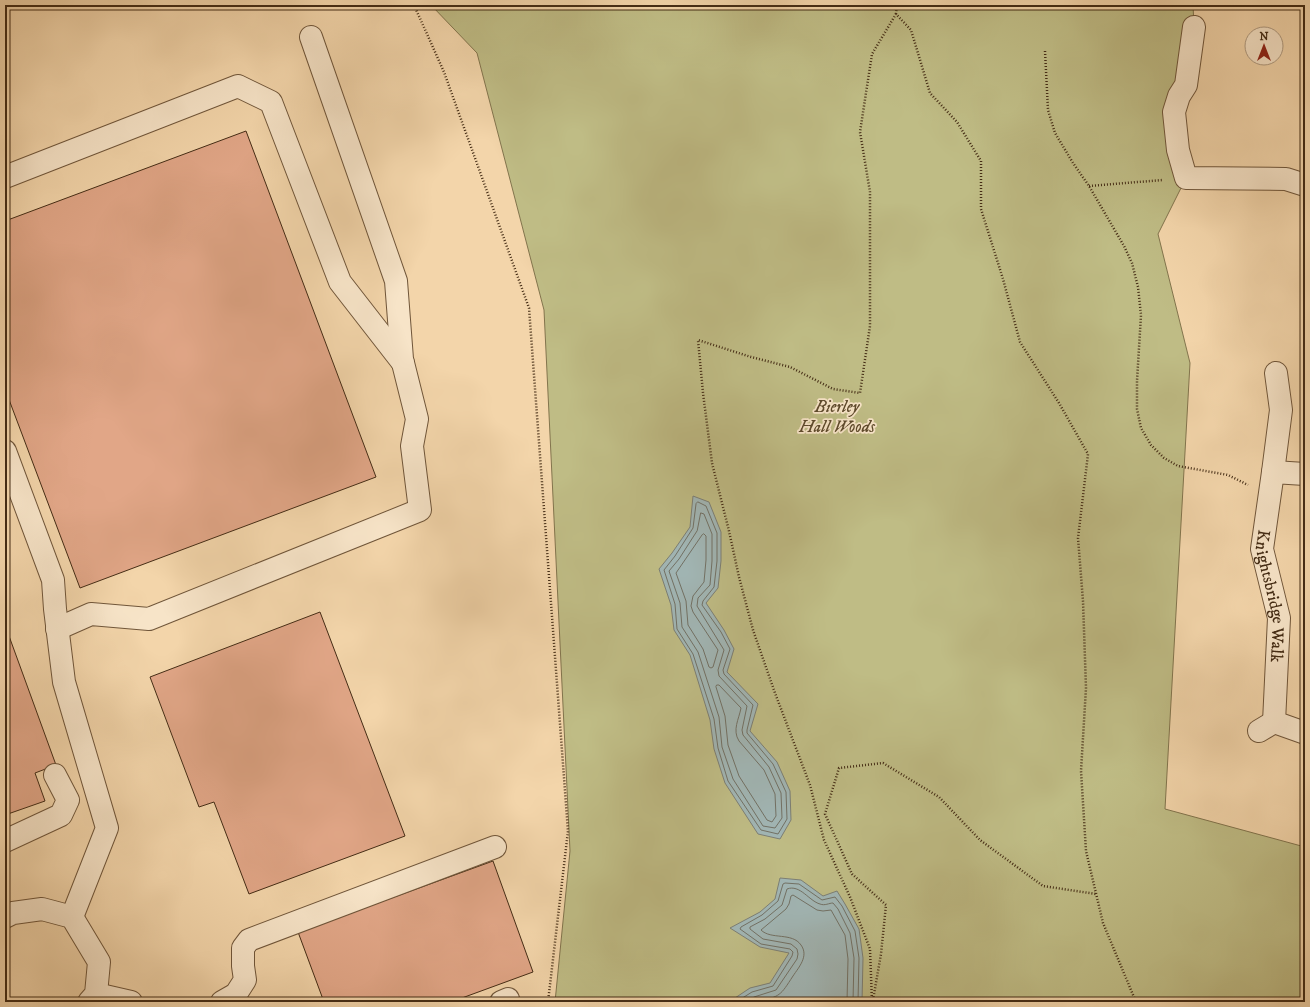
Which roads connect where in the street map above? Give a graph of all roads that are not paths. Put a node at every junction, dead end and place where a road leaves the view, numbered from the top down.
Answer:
1 (1194, 26) dead end
2 (311, 37) dead end
3 (5, 177) edge
4 (1305, 185) edge
5 (404, 363) junction
6 (1276, 372) dead end
7 (5, 451) edge
8 (1305, 474) edge
9 (1271, 482) junction
10 (56, 619) junction
11 (1305, 734) edge
12 (55, 775) dead end
13 (5, 841) edge
14 (495, 847) dead end
15 (72, 916) junction
16 (5, 917) edge
17 (93, 998) edge
18 (131, 1002) edge
19 (222, 1002) edge

1 - 4 street
2 - 5 street
3 - 5 street
5 - 10 street
6 - 9 street, Knightsbridge Walk
7 - 10 street
8 - 9 street
9 - 11 street, Knightsbridge Walk
10 - 15 street
12 - 13 street
14 - 19 street
15 - 16 street
15 - 17 street
17 - 18 street

